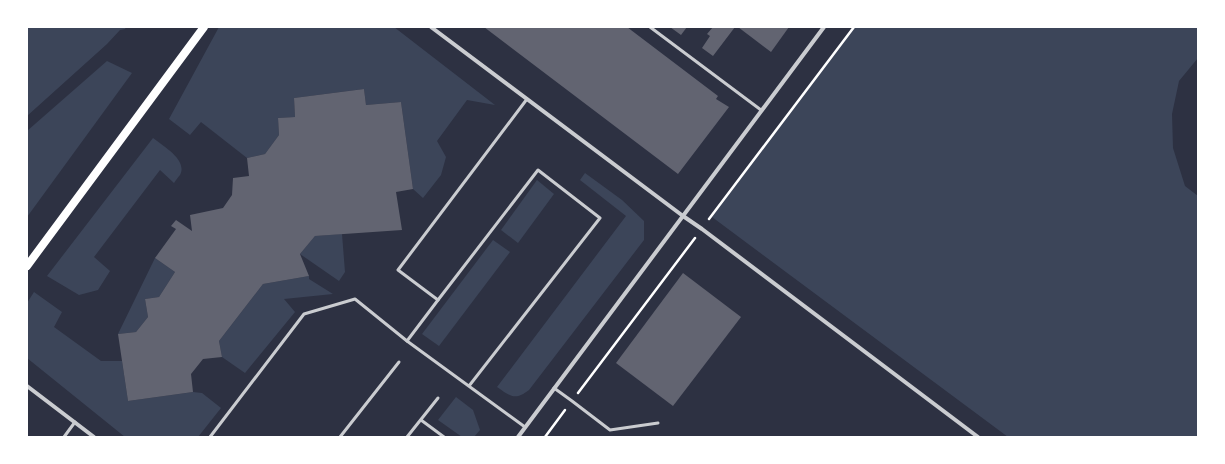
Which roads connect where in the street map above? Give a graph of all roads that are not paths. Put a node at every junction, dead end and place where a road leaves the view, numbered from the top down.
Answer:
1 (204, 27) edge
2 (432, 27) edge
3 (650, 27) edge
4 (824, 27) edge
5 (527, 98) junction
6 (761, 110) junction
7 (683, 216) junction
8 (27, 266) edge
9 (438, 300) junction
10 (408, 341) junction
11 (399, 362) dead end
12 (27, 386) edge
13 (469, 386) junction
14 (554, 388) junction
15 (438, 398) dead end
16 (421, 420) junction
17 (75, 422) junction
18 (658, 423) dead end
19 (525, 427) junction
20 (64, 437) edge
21 (94, 437) edge
22 (210, 437) edge
23 (340, 437) edge
24 (407, 437) edge
25 (444, 437) edge
26 (518, 437) edge
27 (978, 437) edge

1 - 8 main road
2 - 5 street
3 - 6 lane
4 - 6 street
5 - 7 street
5 - 9 lane
6 - 7 street
7 - 14 street
7 - 27 street
9 - 10 lane
9 - 13 lane
10 - 13 lane
10 - 22 lane
11 - 23 lane
12 - 17 street
13 - 19 lane
14 - 18 lane
14 - 19 street
15 - 16 lane
16 - 24 lane
16 - 25 lane
17 - 20 lane
17 - 21 street
19 - 26 street

